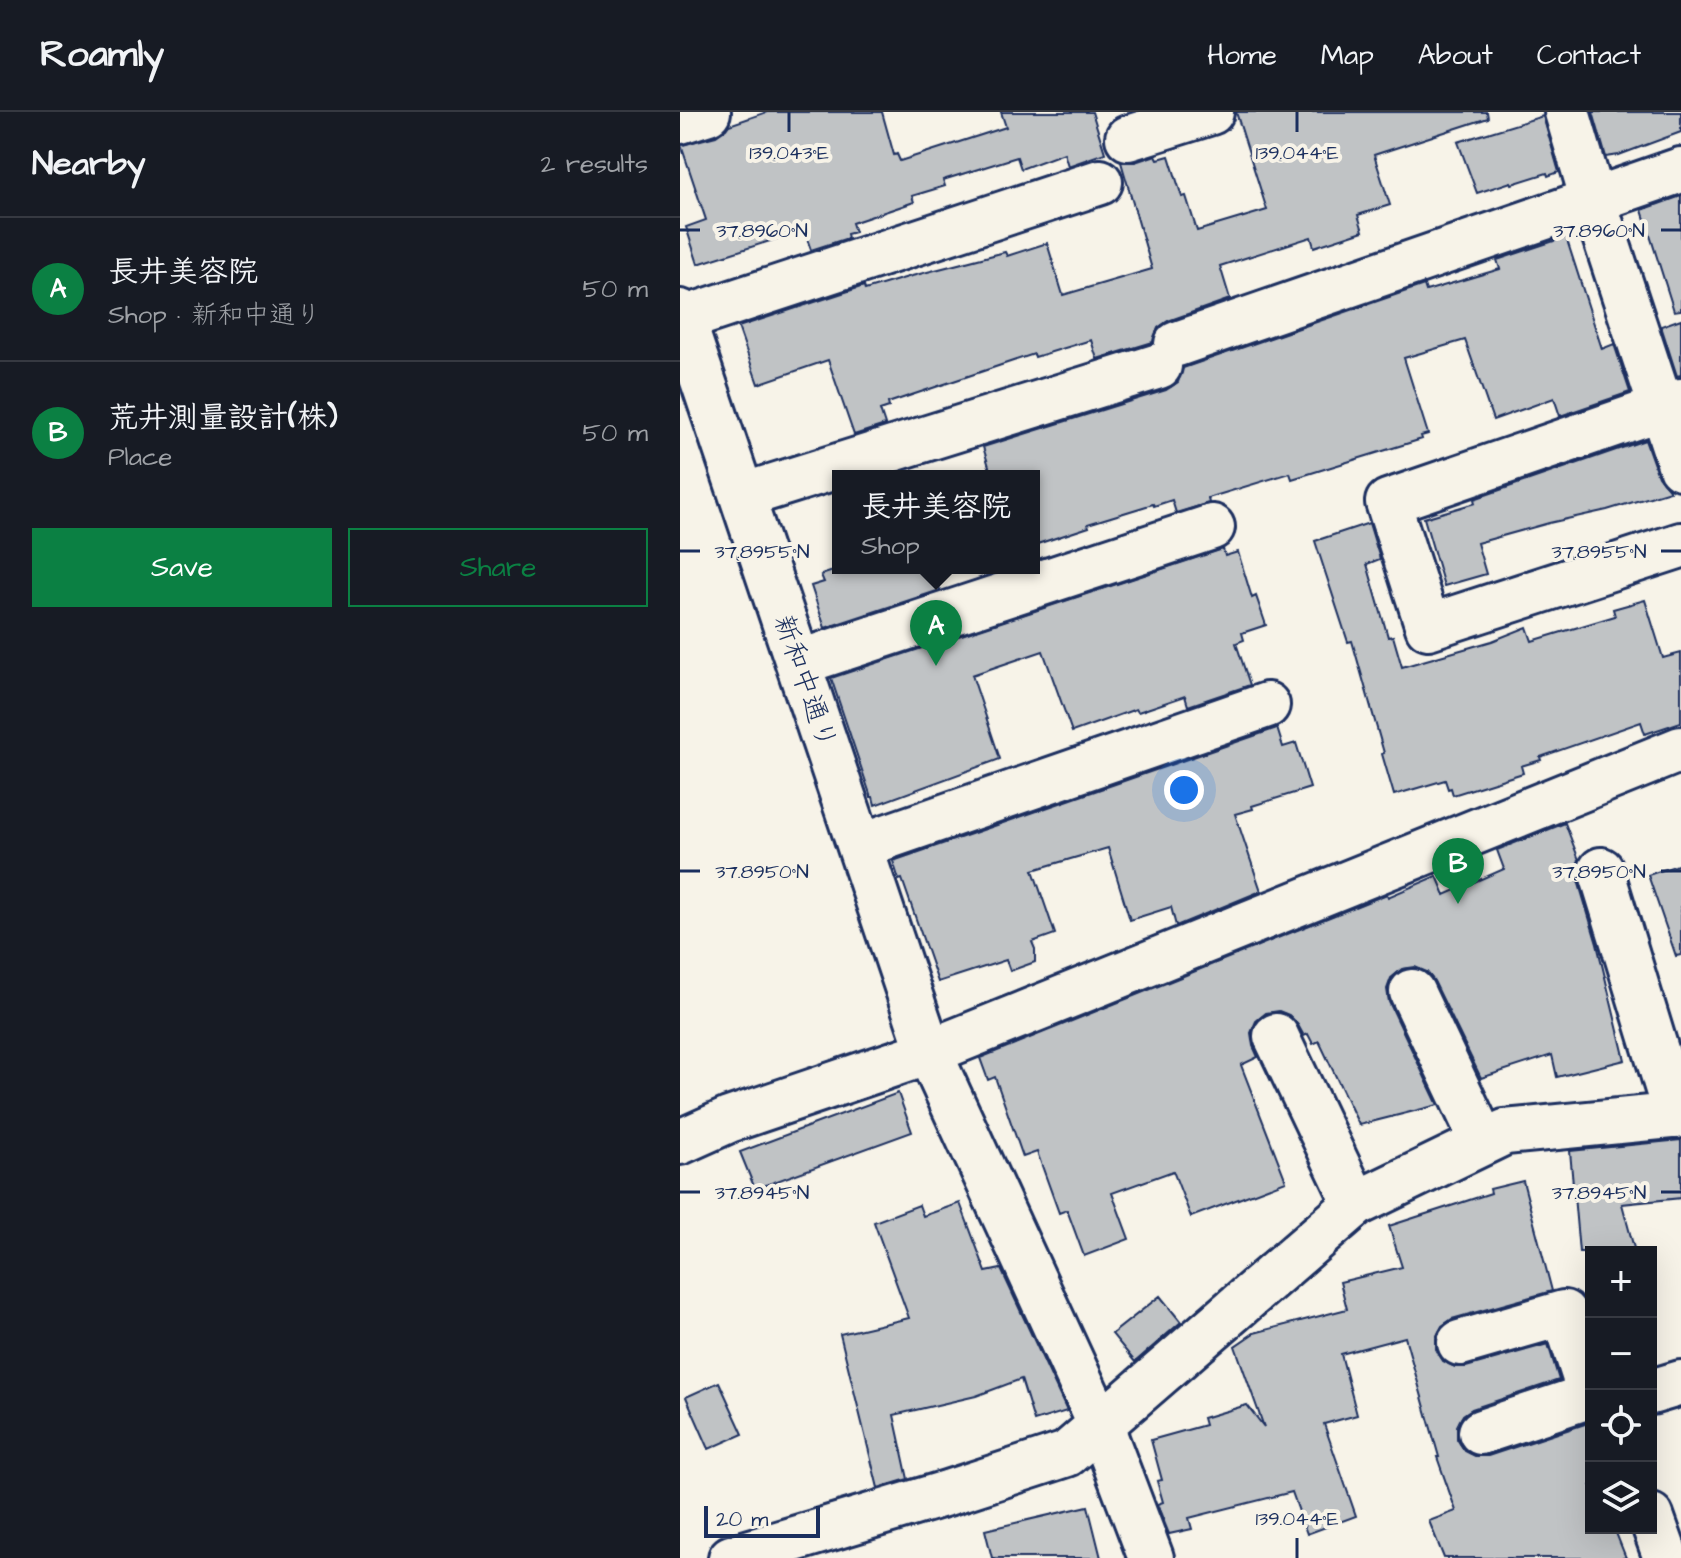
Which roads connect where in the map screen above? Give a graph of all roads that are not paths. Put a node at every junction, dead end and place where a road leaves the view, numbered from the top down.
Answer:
1 (708, 112) edge
2 (1211, 112) edge
3 (1567, 112) edge
4 (680, 121) edge
5 (1128, 138) dead end
6 (1681, 170) edge
7 (1100, 182) dead end
8 (1593, 200) junction
9 (681, 316) edge
10 (1671, 404) edge
11 (1681, 467) edge
12 (742, 496) junction
13 (1212, 527) dead end
14 (1681, 545) edge
15 (798, 663) junction
16 (1267, 705) dead end
17 (1681, 749) edge
18 (860, 846) junction
19 (1601, 870) dead end
20 (1412, 992) dead end
21 (1276, 1036) dead end
22 (929, 1052) junction
23 (1678, 1116) edge
24 (680, 1142) edge
25 (1483, 1142) junction
26 (1356, 1204) junction
27 (1460, 1343) dead end
28 (1681, 1383) edge
29 (1588, 1390) edge
30 (1657, 1390) edge
31 (1585, 1398) edge
32 (1101, 1426) junction
33 (1481, 1432) dead end
34 (1657, 1533) edge
35 (731, 1558) edge
36 (1151, 1558) edge
37 (1666, 1558) edge

1 - 4 street
2 - 5 street
3 - 8 street
6 - 8 street
7 - 9 street
8 - 10 street
8 - 12 street
9 - 12 street, 新和中通り
10 - 11 street
10 - 14 street
12 - 15 street, 新和中通り
13 - 15 street
15 - 18 street, 新和中通り
16 - 18 street
17 - 22 street
18 - 22 street, 新和中通り
19 - 23 street
20 - 25 street
21 - 26 street
22 - 24 street
22 - 32 street, 新和中通り
23 - 25 street
25 - 26 street
26 - 32 street
27 - 29 street
28 - 30 street
31 - 33 street
32 - 35 street
32 - 36 street, 新和中通り
34 - 37 street

